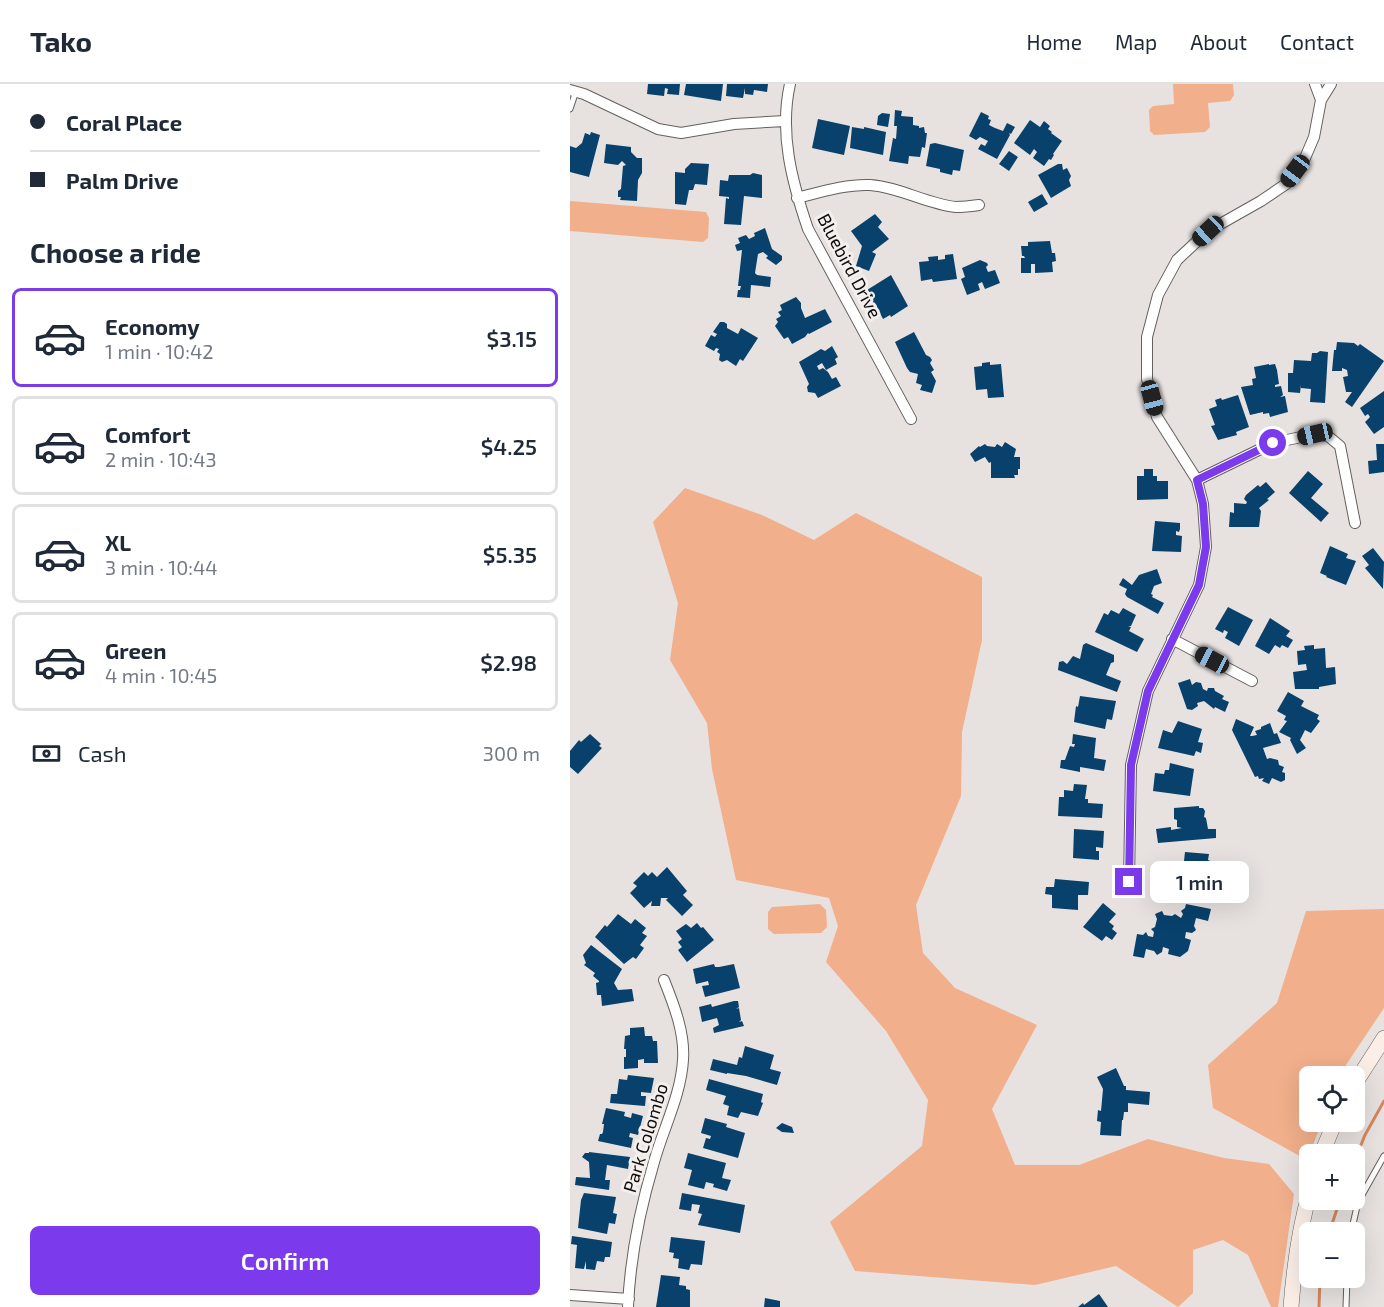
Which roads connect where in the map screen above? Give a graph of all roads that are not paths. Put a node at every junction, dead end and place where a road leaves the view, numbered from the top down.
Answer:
1 (790, 84) edge
2 (1315, 84) edge
3 (1330, 84) edge
4 (573, 91) edge
5 (1321, 100) junction
6 (570, 109) edge
7 (785, 121) junction
8 (797, 198) junction
9 (979, 205) dead end
10 (912, 419) dead end
11 (1197, 480) junction
12 (1355, 523) dead end
13 (1172, 639) junction
14 (1252, 681) dead end
15 (1129, 882) dead end
16 (664, 980) dead end
17 (1384, 1038) edge
18 (1365, 1068) edge
19 (1384, 1156) edge
20 (1305, 1210) edge
21 (1353, 1222) edge
22 (1347, 1288) edge
23 (570, 1295) edge
24 (628, 1303) edge
25 (1291, 1307) edge
26 (1346, 1307) edge

1 - 7 street, Bluebird Drive
2 - 5 street
3 - 5 street
4 - 6 lane
4 - 7 street
5 - 11 street
7 - 8 street, Bluebird Drive
8 - 9 street
8 - 10 street, Bluebird Drive
11 - 12 street
11 - 13 street
13 - 14 street
13 - 15 street
16 - 24 street, Park Colombo
17 - 18 main road
19 - 21 lane
20 - 25 main road
22 - 26 lane
23 - 24 street

